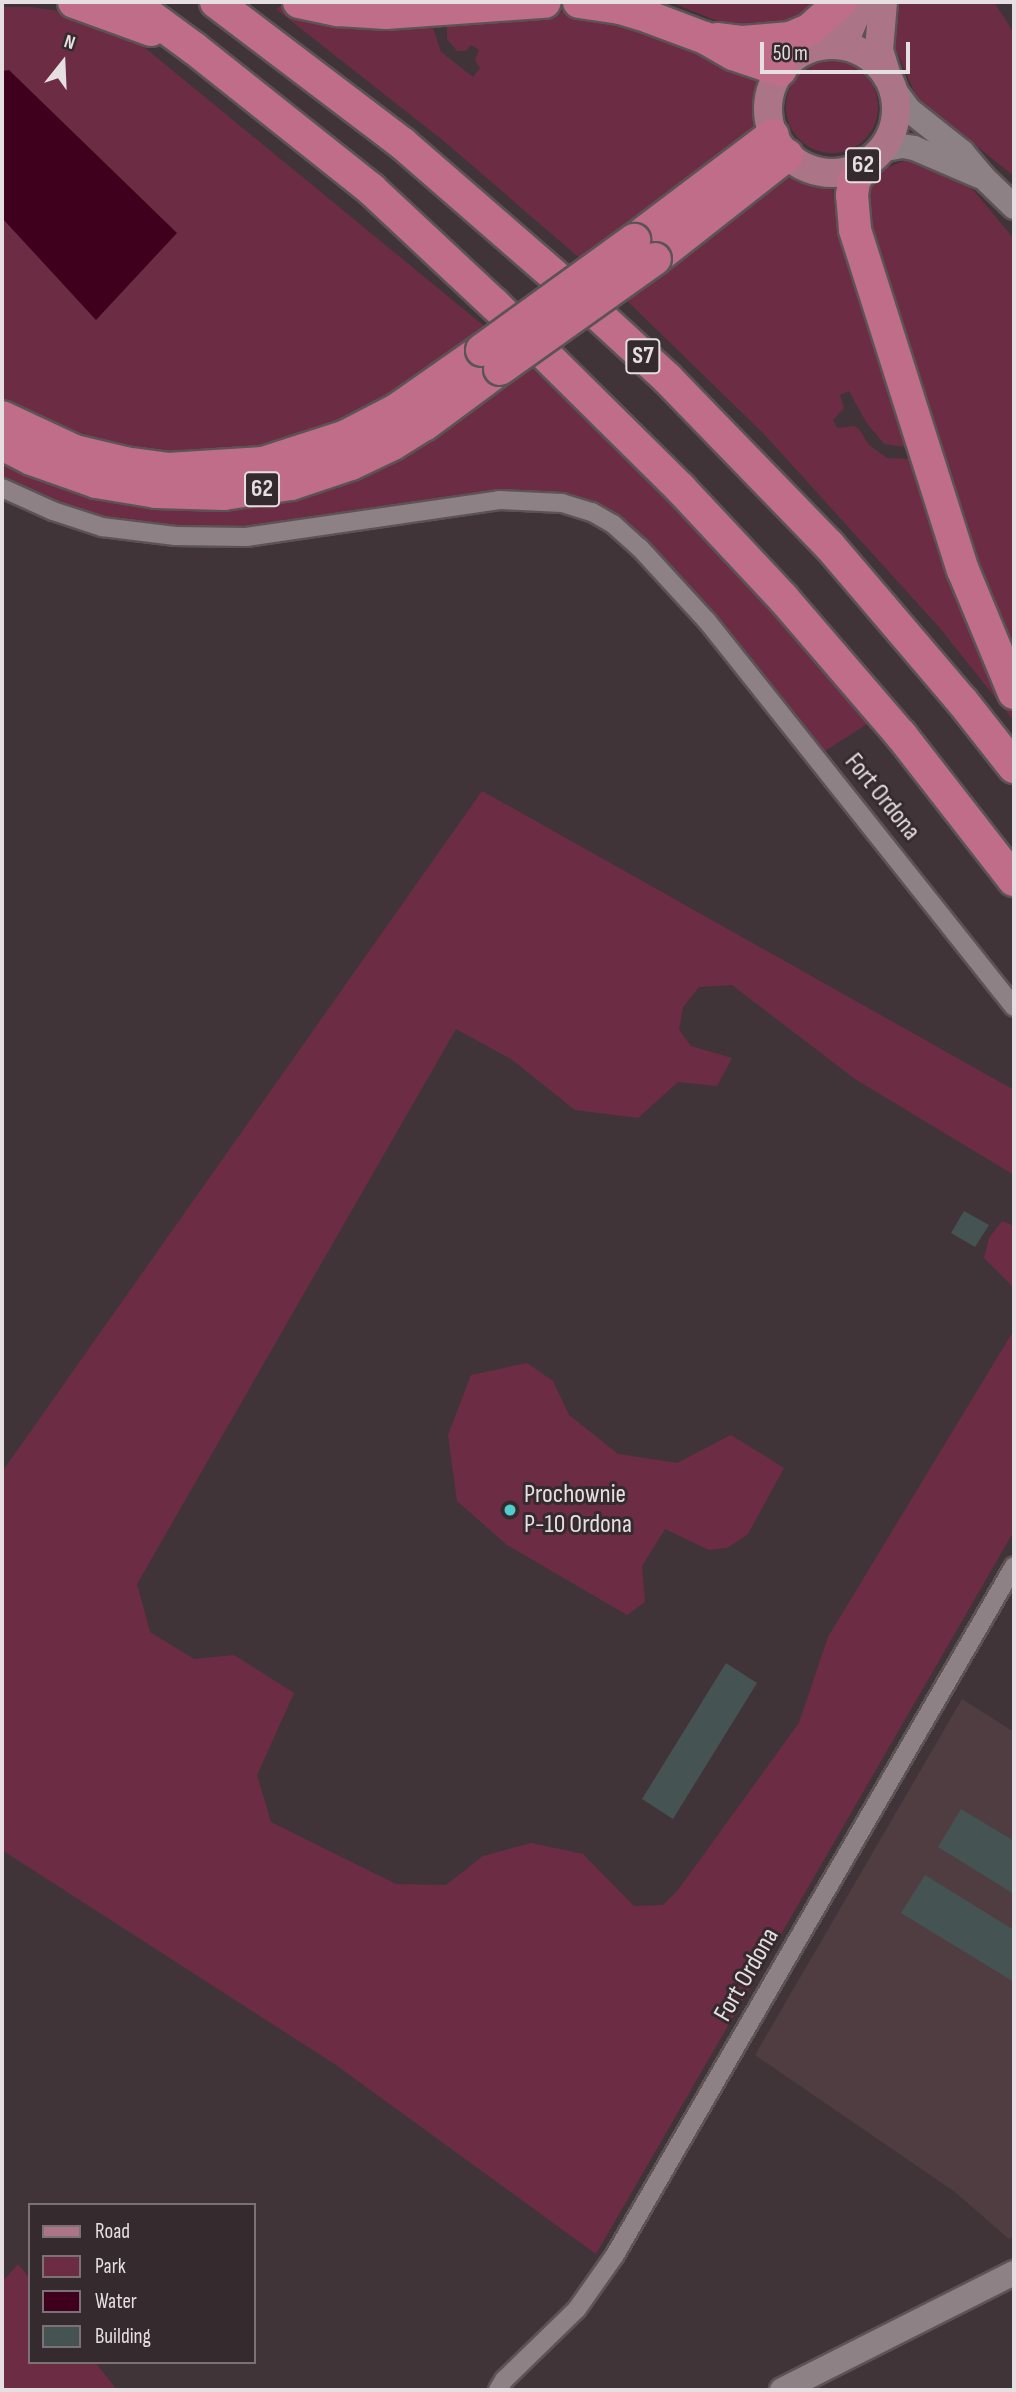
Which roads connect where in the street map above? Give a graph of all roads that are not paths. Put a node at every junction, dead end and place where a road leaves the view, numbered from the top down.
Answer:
1 (74, 2) edge
2 (131, 2) edge
3 (216, 2) edge
4 (299, 2) edge
5 (545, 2) edge
6 (579, 2) edge
7 (840, 2) edge
8 (860, 2) edge
9 (883, 2) edge
10 (705, 38) junction
11 (826, 45) junction
12 (195, 48) junction
13 (780, 70) junction
14 (890, 82) junction
15 (780, 145) junction
16 (873, 157) junction
17 (983, 177) junction
18 (1014, 207) edge
19 (491, 360) junction
20 (2, 417) edge
21 (2, 444) edge
22 (2, 488) edge
23 (1014, 693) edge
24 (1014, 767) edge
25 (1014, 880) edge
26 (1014, 1007) edge
27 (1014, 1566) edge
28 (1014, 2273) edge
29 (498, 2390) edge
30 (782, 2390) edge

1 - 12 highway
2 - 12 highway
3 - 24 highway, S7
4 - 5 highway
6 - 10 highway
7 - 10 highway
8 - 11 main road
9 - 14 main road, 62
10 - 13 highway
11 - 13 main road
11 - 14 main road
12 - 25 highway
13 - 15 main road
14 - 16 main road, 62
14 - 17 main road
15 - 16 main road, 62
15 - 19 highway, bridge
16 - 17 main road
16 - 23 highway
17 - 18 main road
19 - 20 highway
19 - 21 highway, 62
22 - 26 street, Fort Ordona
27 - 29 street, Fort Ordona
28 - 30 main road

